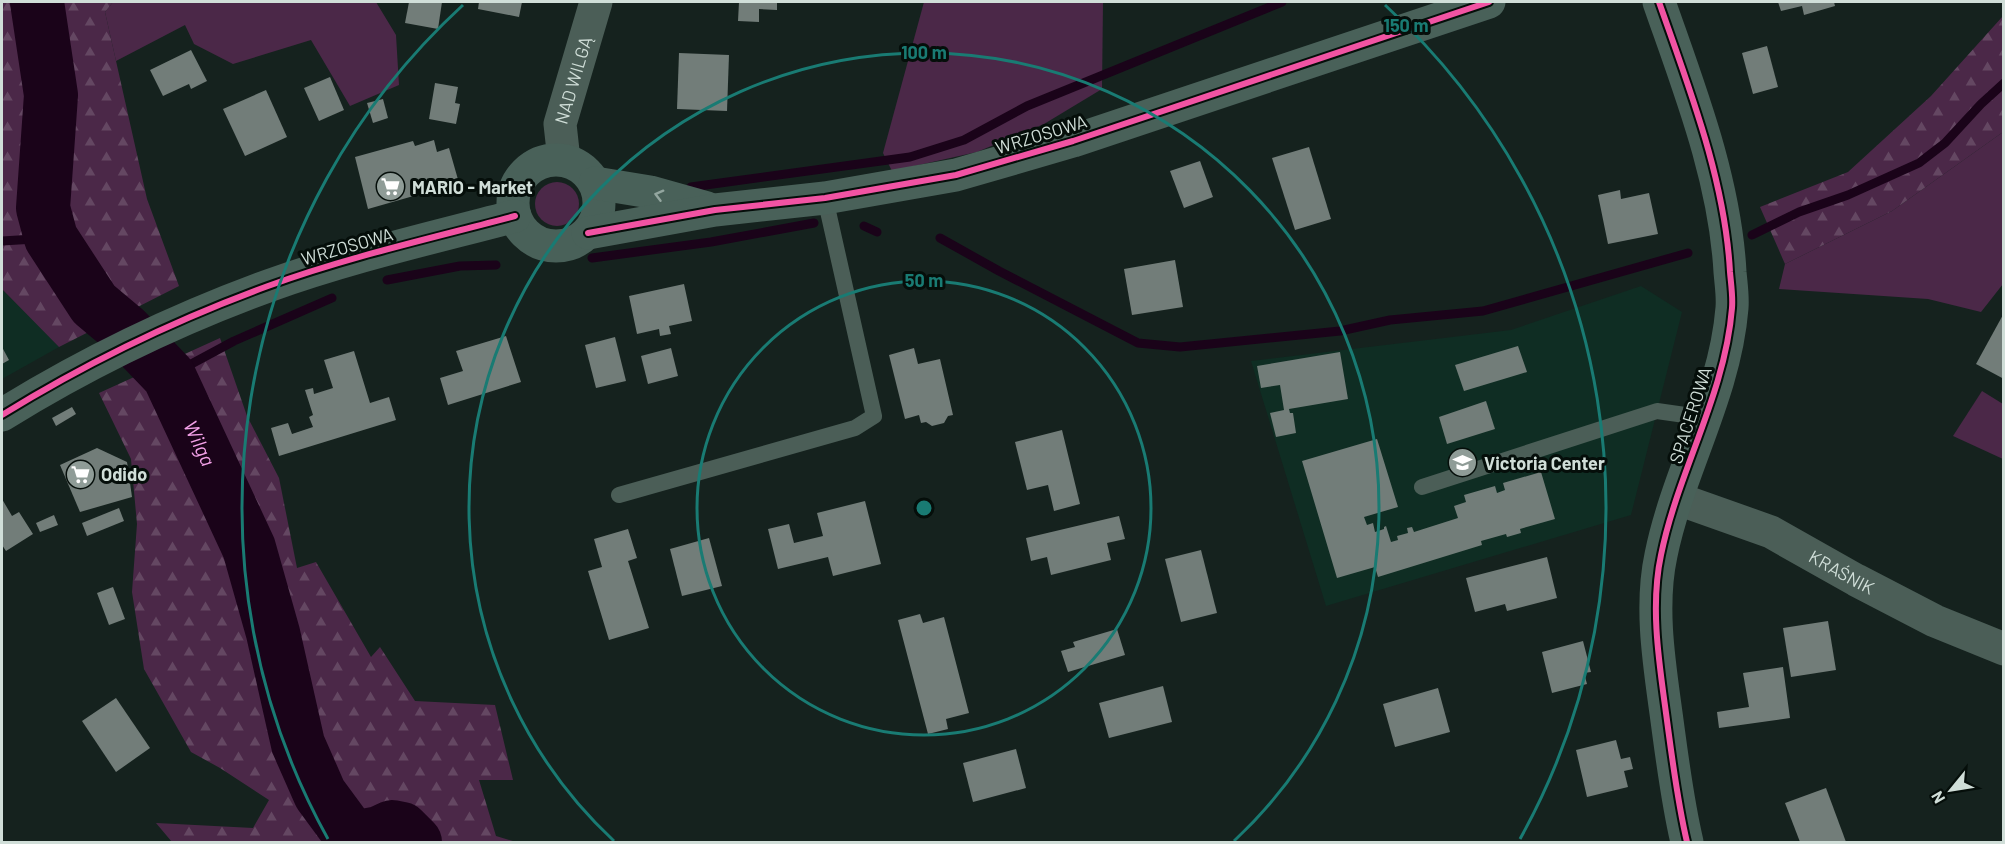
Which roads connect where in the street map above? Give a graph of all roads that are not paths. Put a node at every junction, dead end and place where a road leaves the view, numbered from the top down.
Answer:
1 (596, 2) edge
2 (1489, 2) edge
3 (1659, 2) edge
4 (1457, 7) edge
5 (564, 160) junction
6 (595, 183) junction
7 (825, 198) junction
8 (715, 210) junction
9 (514, 216) junction
10 (588, 233) junction
11 (2, 415) edge
12 (1706, 418) junction
13 (1422, 487) dead end
14 (619, 495) dead end
15 (1678, 499) junction
16 (2004, 649) edge
17 (1687, 843) edge

1 - 5 street, NAD WILGĄ
2 - 4 street, WRZOSOWA
3 - 12 street, SPACEROWA
4 - 7 street, WRZOSOWA
5 - 6 street
5 - 9 street
8 -> 6 street, WRZOSOWA
6 - 10 street
7 - 8 street, WRZOSOWA
7 - 14 lane
8 - 10 street, WRZOSOWA
9 - 10 street
9 - 11 street, WRZOSOWA
12 - 13 lane
12 - 15 street, SPACEROWA
15 - 16 street, KRAŚNIK
15 - 17 street, SPACEROWA

